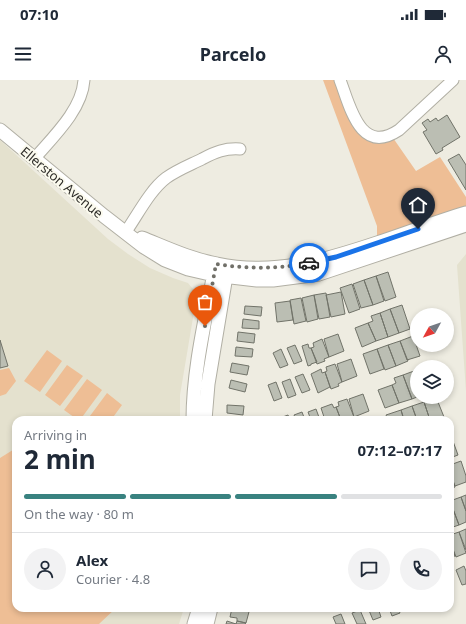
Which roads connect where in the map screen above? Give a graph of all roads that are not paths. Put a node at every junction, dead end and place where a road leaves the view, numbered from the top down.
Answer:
1 (84, 80) edge
2 (340, 80) edge
3 (453, 80) edge
4 (0, 130) edge
5 (240, 149) dead end
6 (34, 159) junction
7 (466, 213) edge
8 (447, 225) junction
9 (466, 225) edge
10 (125, 233) junction
11 (221, 271) junction
12 (193, 416) edge
13 (205, 416) edge
14 (198, 612) edge
15 (210, 612) edge
16 (194, 624) edge
17 (207, 624) edge

1 - 6 street
2 - 3 street
4 - 6 street, Ellerston Avenue
5 - 10 street
6 - 10 street, Ellerston Avenue
7 - 8 street, Ellerston Avenue
8 - 9 street, Ellerston Avenue
8 - 11 street, Ellerston Avenue
10 - 11 street, Ellerston Avenue
11 - 12 street
11 - 13 street
14 - 16 street
15 - 17 street

